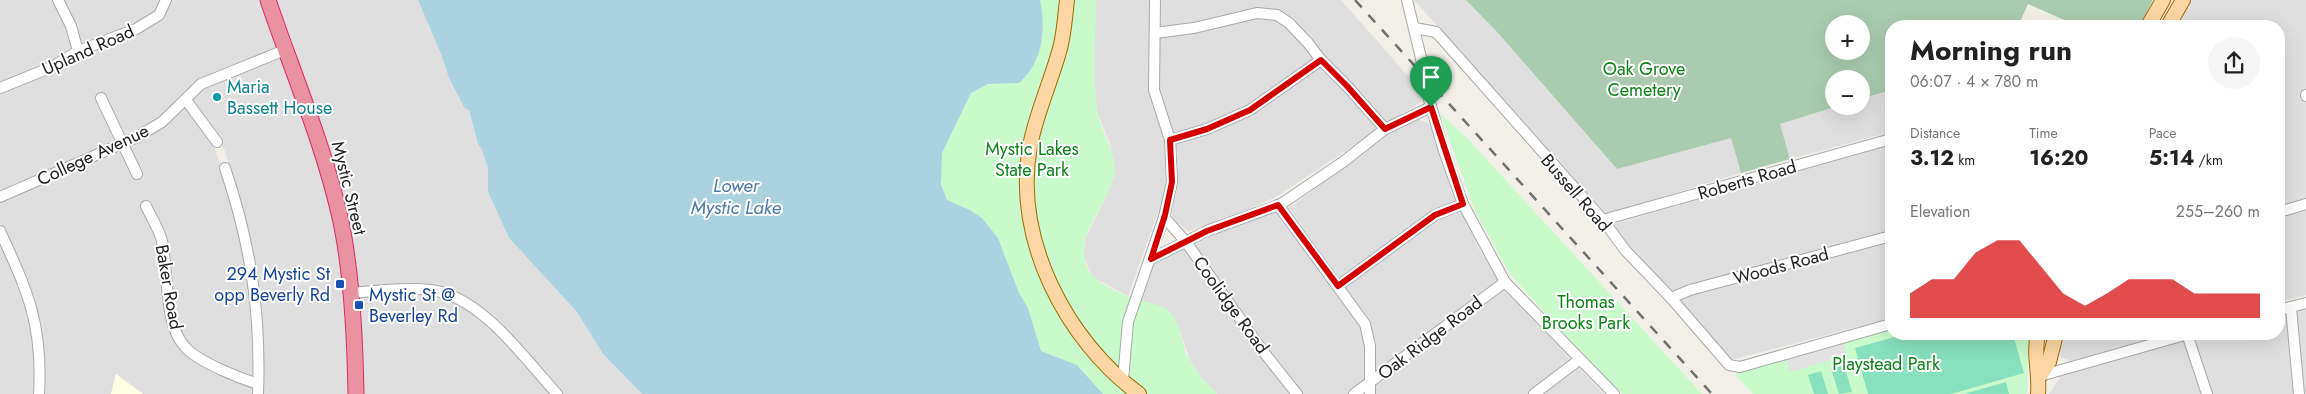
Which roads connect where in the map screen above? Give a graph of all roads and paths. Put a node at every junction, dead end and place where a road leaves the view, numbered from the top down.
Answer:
1 (58, 0) edge
2 (166, 0) edge
3 (268, 0) edge
4 (1067, 0) edge
5 (1155, 0) edge
6 (1407, 0) edge
7 (2163, 0) edge
8 (2183, 0) edge
9 (2151, 20) edge
10 (2171, 20) edge
11 (1416, 28) junction
12 (1155, 33) junction
13 (285, 50) junction
14 (78, 51) junction
15 (1321, 60) junction
16 (0, 88) edge
17 (100, 98) dead end
18 (186, 100) junction
19 (1431, 107) junction
20 (1385, 129) junction
21 (1170, 140) junction
22 (1885, 140) edge
23 (216, 142) dead end
24 (124, 143) junction
25 (226, 168) dead end
26 (137, 174) dead end
27 (0, 197) edge
28 (1463, 204) junction
29 (2306, 204) edge
30 (1278, 205) junction
31 (146, 206) dead end
32 (2285, 210) edge
33 (1164, 217) junction
34 (1603, 220) junction
35 (0, 231) edge
36 (1885, 238) edge
37 (1186, 242) junction
38 (1151, 259) junction
39 (1505, 282) junction
40 (1338, 286) junction
41 (350, 293) junction
42 (1671, 298) junction
43 (2306, 303) edge
44 (2291, 308) junction
45 (2285, 309) edge
46 (1885, 326) edge
47 (2037, 340) edge
48 (2054, 340) edge
49 (2166, 340) edge
50 (2189, 340) edge
51 (1579, 360) junction
52 (2040, 376) junction
53 (1123, 380) junction
54 (1370, 382) junction
55 (258, 389) edge
56 (39, 394) edge
57 (356, 394) edge
58 (556, 394) edge
59 (1139, 394) edge
60 (1297, 394) edge
61 (1354, 394) edge
62 (1370, 394) edge
63 (1534, 394) edge
64 (1614, 394) edge
65 (2038, 394) edge
66 (2207, 394) edge
67 (2299, 394) edge

1 - 14 street
2 - 14 street, Upland Road
3 - 13 highway, Mystic Street
4 - 53 main road
5 - 12 street
6 - 11 street
7 - 9 main road
8 - 10 main road
11 - 19 street, bridge
11 - 34 street, Bussell Road
12 - 15 street
12 - 21 street
13 - 18 street, College Avenue
13 - 41 highway, Mystic Street
14 - 16 street, Upland Road
15 - 20 street
15 - 21 street
17 - 24 street
18 - 23 street
18 - 24 street, College Avenue
19 - 20 street
19 - 28 street
20 - 30 street
21 - 33 street
22 - 34 street, Roberts Road
24 - 26 street
24 - 27 street, College Avenue
25 - 55 street
28 - 39 street
28 - 40 street
29 - 32 street
30 - 37 street
30 - 40 street
31 - 55 street, Baker Road
33 - 37 street, Coolidge Road
33 - 38 street
34 - 42 street, Bussell Road
35 - 56 street
36 - 42 street, Woods Road
37 - 38 street
37 - 60 street, Coolidge Road
38 - 53 street
39 - 51 street
39 - 54 street, Oak Ridge Road
40 - 54 street
41 - 57 highway, Mystic Street
41 - 58 street
42 - 46 street, Bussell Road
43 - 44 street
44 - 45 street
44 - 67 street
47 - 52 main road
48 - 52 main road
49 - 52 street
50 - 66 street
51 - 63 street
51 - 64 street
52 - 65 main road
53 - 59 main road
54 - 61 street, Oak Ridge Road
54 - 62 street

